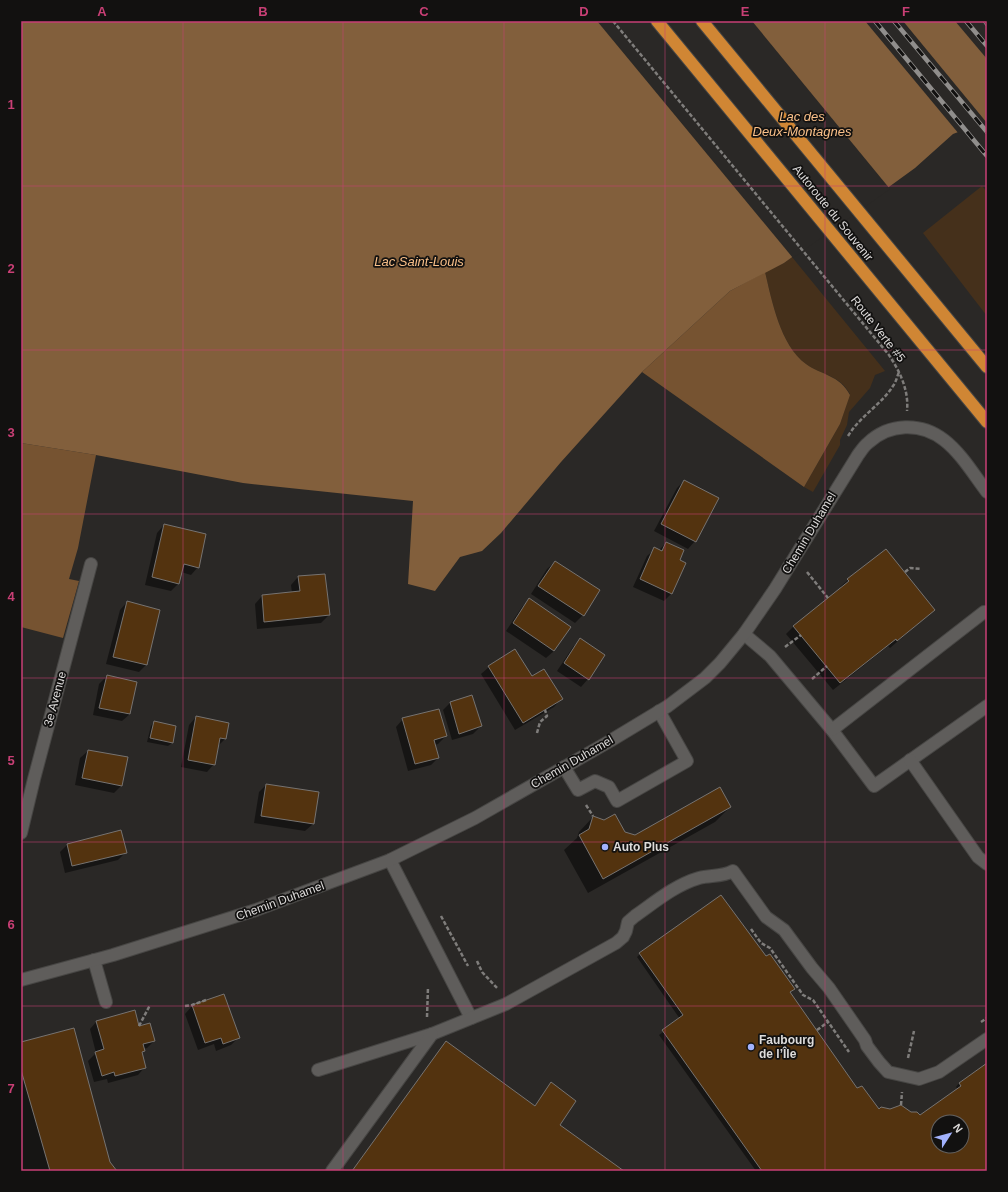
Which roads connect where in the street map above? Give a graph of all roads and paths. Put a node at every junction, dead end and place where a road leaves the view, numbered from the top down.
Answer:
1 (613, 21) edge
2 (657, 21) edge
3 (702, 21) edge
4 (987, 366) edge
5 (899, 371) junction
6 (908, 404) dead end
7 (987, 422) edge
8 (846, 440) dead end
9 (987, 492) edge
10 (795, 558) junction
11 (91, 564) dead end
12 (921, 569) dead end
13 (905, 572) dead end
14 (828, 598) dead end
15 (987, 612) edge
16 (744, 634) junction
17 (801, 635) dead end
18 (783, 648) dead end
19 (827, 666) dead end
20 (809, 681) dead end
21 (987, 706) edge
22 (545, 710) dead end
23 (659, 711) junction
24 (832, 730) junction
25 (537, 733) dead end
26 (910, 760) junction
27 (564, 767) junction
28 (21, 833) edge
29 (390, 860) junction
30 (987, 864) edge
31 (441, 916) dead end
32 (94, 960) junction
33 (476, 961) dead end
34 (468, 966) dead end
35 (21, 980) edge
36 (504, 986) dead end
37 (428, 988) dead end
38 (428, 998) dead end
39 (206, 1000) dead end
40 (106, 1002) dead end
41 (150, 1005) dead end
42 (185, 1006) dead end
43 (471, 1018) junction
44 (987, 1018) edge
45 (828, 1022) dead end
46 (139, 1026) dead end
47 (975, 1026) dead end
48 (817, 1030) dead end
49 (914, 1031) dead end
50 (432, 1034) junction
51 (987, 1039) edge
52 (902, 1057) dead end
53 (913, 1059) dead end
54 (907, 1060) junction
55 (318, 1070) dead end
56 (902, 1089) dead end
57 (900, 1105) dead end
58 (332, 1171) edge

1 - 5 path, Route Verte #5
2 - 7 highway, Autoroute du Souvenir
3 - 4 highway, Autoroute du Souvenir
5 - 6 path, Route Verte #5
5 - 8 path
9 - 10 street, Chemin Duhamel
10 - 14 path
10 - 16 street, Chemin Duhamel
11 - 28 street, 3e Avenue
12 - 13 path
15 - 24 street
16 - 23 street, Chemin Duhamel
16 - 24 street
17 - 18 path
19 - 20 path
21 - 26 street
22 - 25 path
23 - 27 street, Chemin Duhamel
23 - 27 street
24 - 26 street
26 - 30 street
27 - 29 street, Chemin Duhamel
29 - 32 street, Chemin Duhamel
29 - 43 street
31 - 34 path
32 - 35 street, Chemin Duhamel
32 - 40 street
33 - 36 path
37 - 38 path
39 - 42 path
41 - 46 path
43 - 50 street
43 - 51 street
44 - 47 path
45 - 48 path
49 - 54 path
50 - 55 street
50 - 58 street
52 - 54 path
53 - 54 path
56 - 57 path

